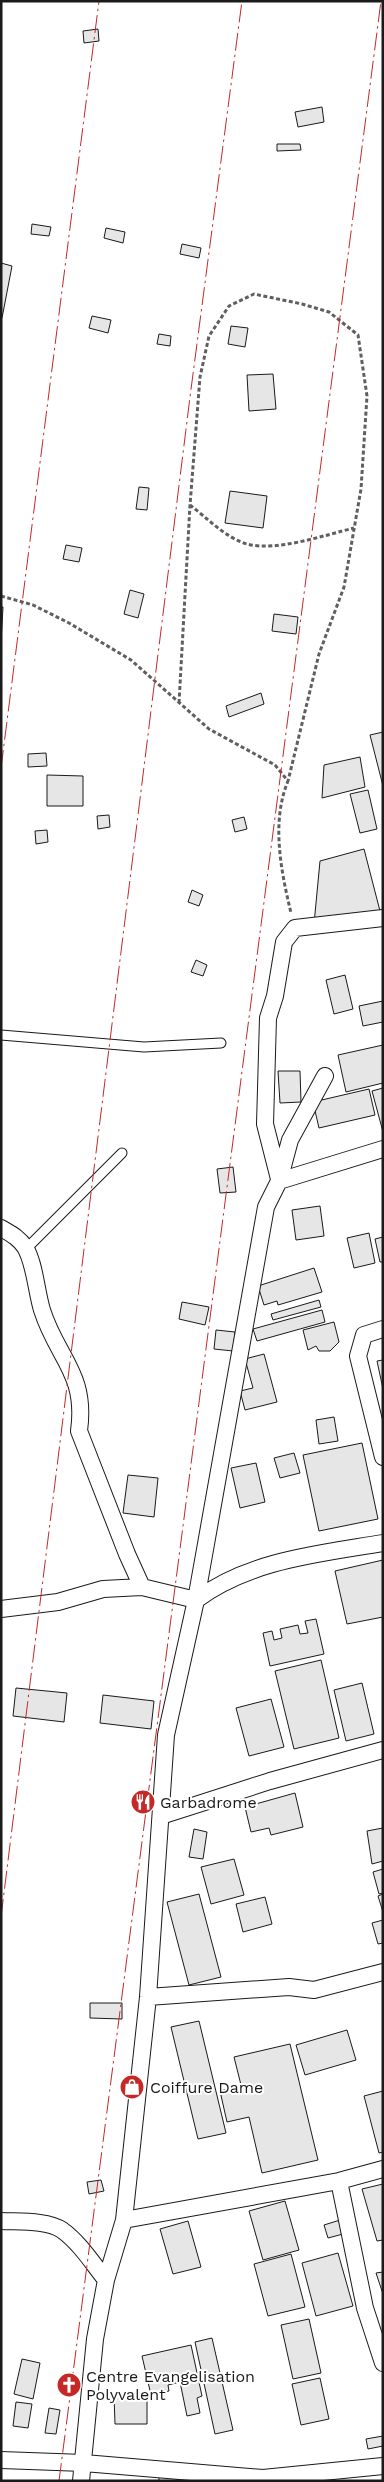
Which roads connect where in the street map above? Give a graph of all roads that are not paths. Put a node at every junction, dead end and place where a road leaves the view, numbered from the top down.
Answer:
1 (383, 918) edge
2 (1, 1034) edge
3 (221, 1043) dead end
4 (325, 1076) dead end
5 (383, 1150) edge
6 (122, 1153) dead end
7 (279, 1182) junction
8 (1, 1228) edge
9 (26, 1249) junction
10 (383, 1329) edge
11 (383, 1456) edge
12 (383, 1543) edge
13 (142, 1586) junction
14 (196, 1600) junction
15 (1, 1609) edge
16 (383, 1750) edge
17 (161, 1816) junction
18 (383, 1972) edge
19 (148, 1997) junction
20 (383, 2169) edge
21 (339, 2181) junction
22 (124, 2220) junction
23 (1, 2221) edge
24 (106, 2280) junction
25 (383, 2363) edge
26 (1, 2460) edge
27 (84, 2463) junction
28 (383, 2466) edge
29 (81, 2481) edge

1 - 7 street
2 - 3 lane
4 - 7 street
5 - 7 street
6 - 9 lane
7 - 14 street
8 - 9 street
9 - 13 street
10 - 11 street
12 - 14 street
13 - 14 street
13 - 15 street
14 - 17 street
16 - 17 street
17 - 19 street
18 - 19 street
19 - 22 street
20 - 21 street
21 - 22 street
21 - 25 street
22 - 24 street
23 - 24 street
24 - 27 street
26 - 27 street
27 - 28 street
27 - 29 street

